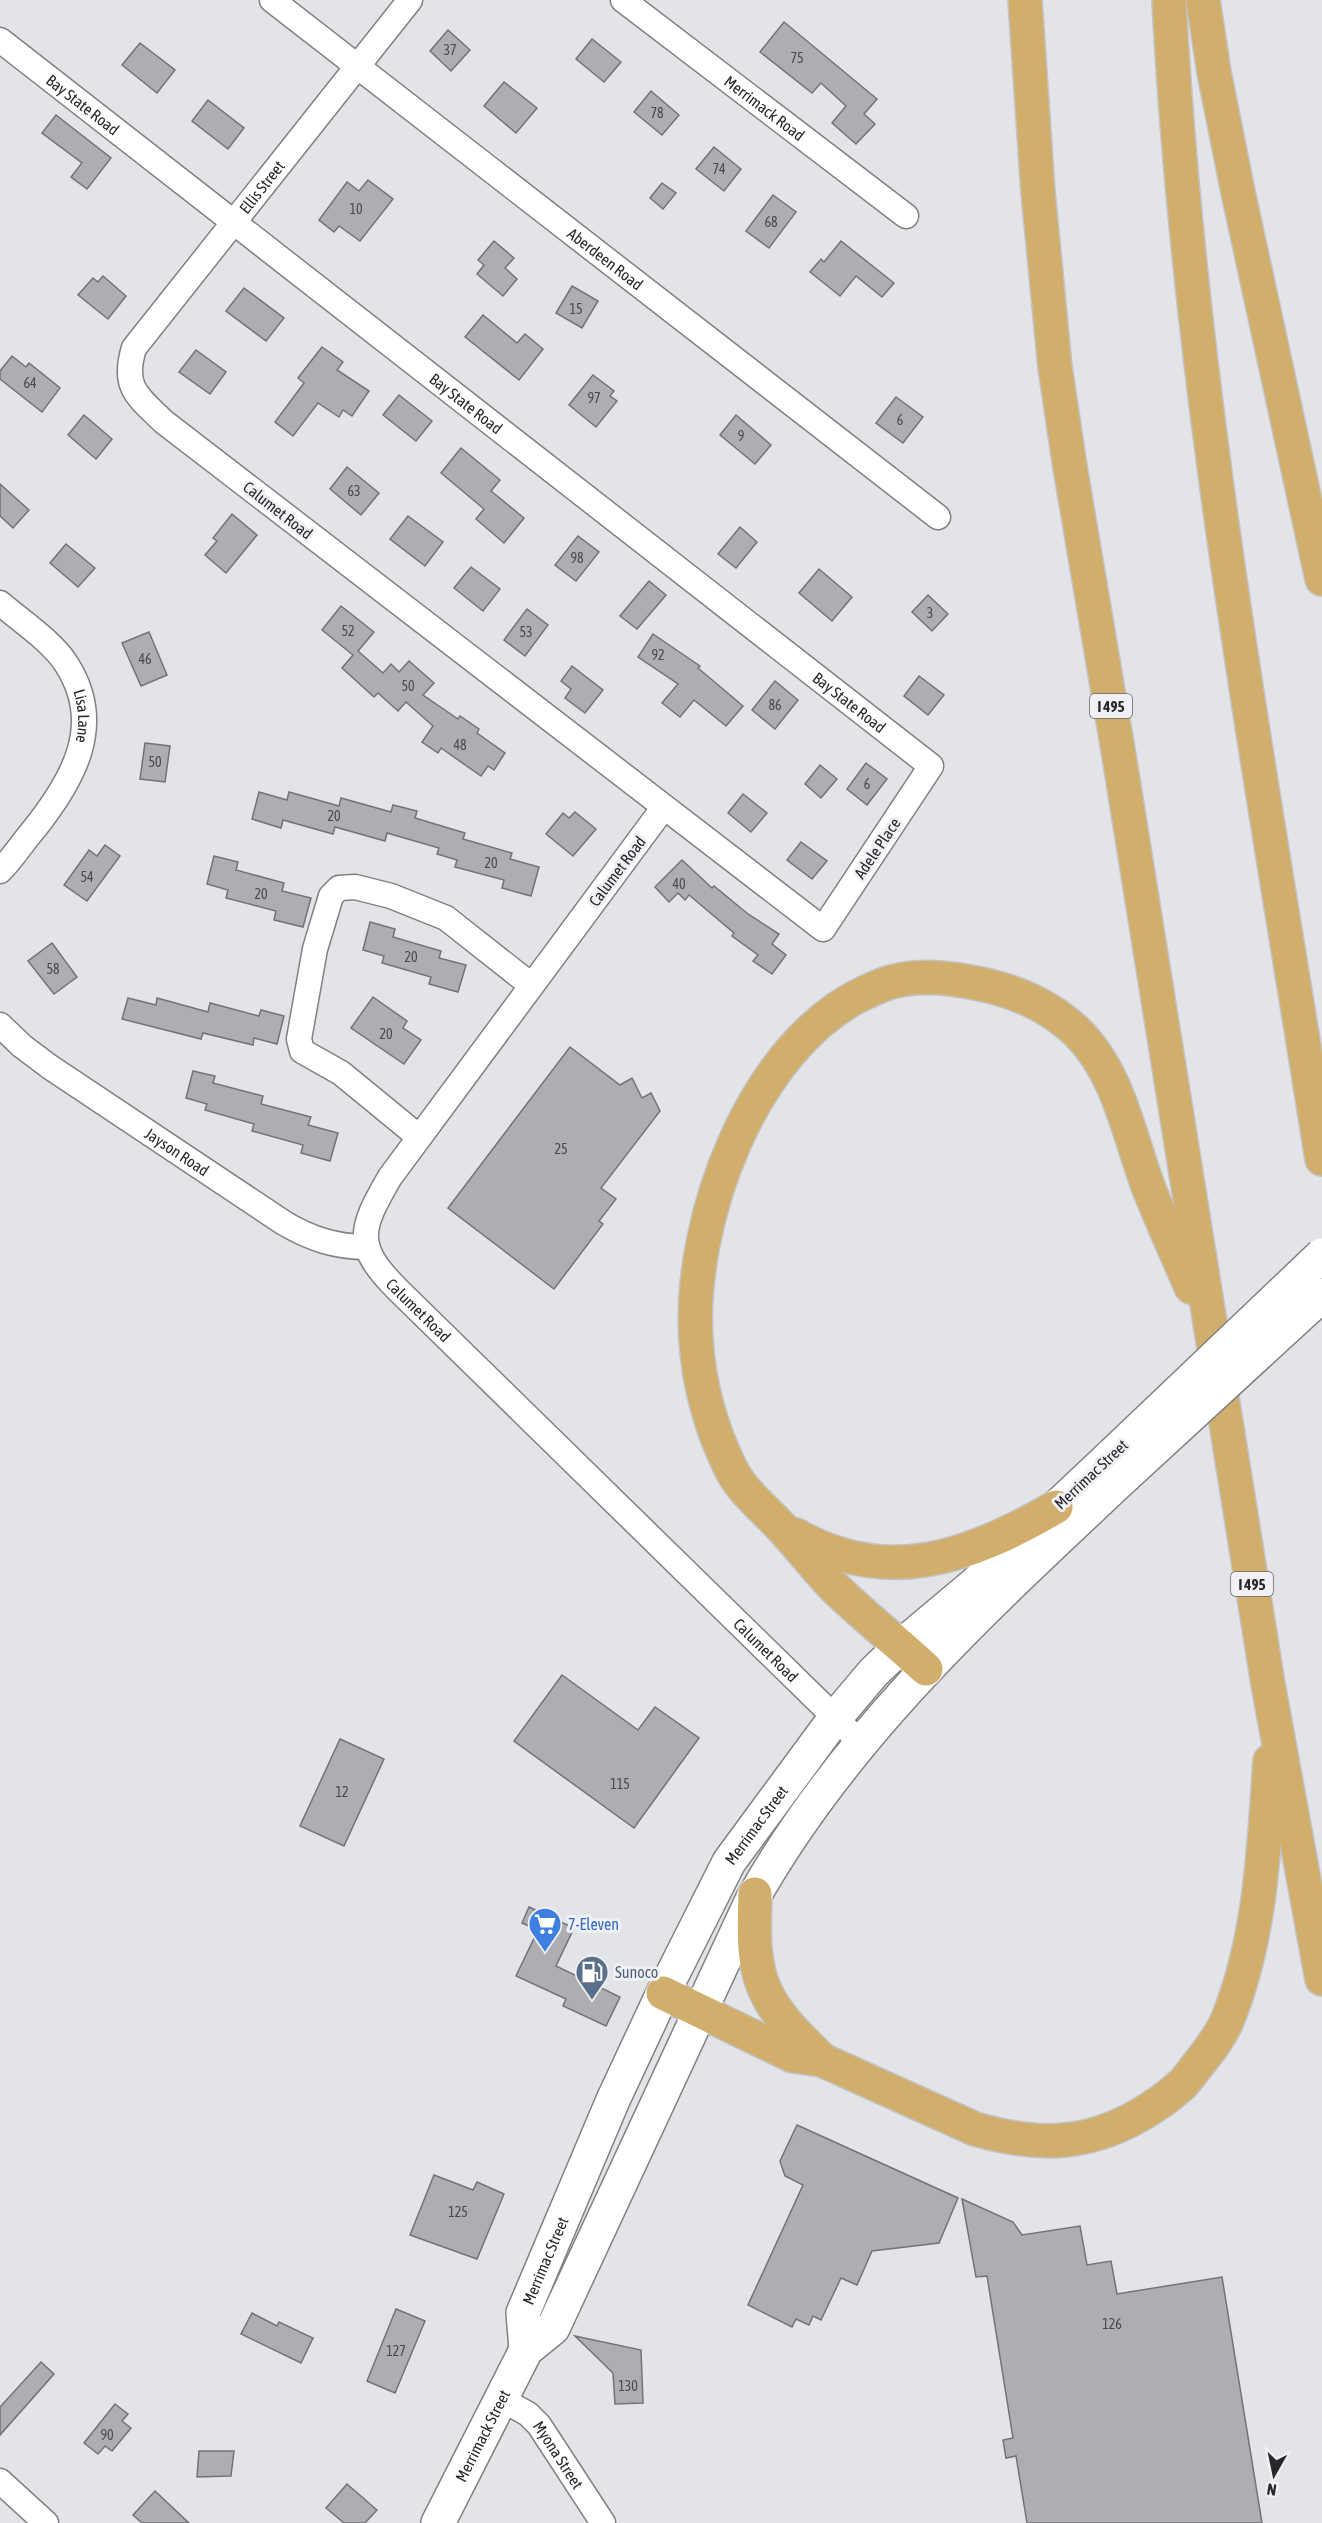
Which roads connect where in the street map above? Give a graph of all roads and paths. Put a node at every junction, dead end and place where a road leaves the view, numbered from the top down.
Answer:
1 (272, 0) edge
2 (410, 0) edge
3 (623, 0) edge
4 (1025, 0) edge
5 (1169, 0) edge
6 (1203, 0) edge
7 (0, 40) edge
8 (358, 66) junction
9 (906, 216) dead end
10 (234, 222) junction
11 (129, 381) joint
12 (938, 517) dead end
13 (1322, 579) edge
14 (0, 603) edge
15 (931, 766) joint
16 (664, 807) junction
17 (0, 871) edge
18 (823, 929) joint
19 (531, 986) junction
20 (0, 1025) edge
21 (419, 1137) junction
22 (1322, 1158) edge
23 (367, 1247) junction
24 (1322, 1255) edge
25 (1322, 1295) edge
26 (1212, 1336) junction
27 (1118, 1466) junction
28 (1056, 1507) junction
29 (781, 1527) junction
30 (901, 1646) junction
31 (926, 1668) junction
32 (1273, 1714) junction
33 (835, 1718) junction
34 (862, 1744) junction
35 (755, 1894) junction
36 (1322, 1979) edge
37 (663, 1993) junction
38 (700, 2010) junction
39 (822, 2060) junction
40 (526, 2350) junction
41 (501, 2399) junction
42 (0, 2481) edge
43 (45, 2523) edge
44 (438, 2523) edge
45 (603, 2523) edge

1 - 8 street, Aberdeen Road
2 - 8 street, Ellis Street
3 - 9 street, Merrimack Road
4 - 26 highway, I 495
5 - 22 highway
6 - 13 highway
7 - 10 street, Bay State Road
8 - 10 street, Ellis Street
8 - 12 street, Aberdeen Road
10 - 11 street, Ellis Street
10 - 15 street, Bay State Road
11 - 16 street, Calumet Road
14 - 17 street, Lisa Lane
15 - 18 street, Adele Place
16 - 18 street, Calumet Road
16 - 19 street, Calumet Road
19 - 21 street, Calumet Road
19 - 21 street
20 - 23 street, Jayson Road
21 - 23 street, Calumet Road
23 - 33 street, Calumet Road
24 - 27 main road, Merrimac Street, bridge
25 - 27 main road, Merrimac Street, bridge
26 - 29 highway
26 - 32 highway, I 495
27 - 28 main road, Merrimac Street
27 - 31 main road, Merrimac Street
28 - 29 highway
28 - 30 main road, Merrimac Street
29 - 30 highway
30 - 31 highway
30 - 33 main road, Merrimac Street
31 - 34 main road, Merrimac Street
32 - 36 highway, I 495
32 - 39 highway
33 - 34 street, Calumet Road
33 - 37 main road, Merrimac Street
34 - 35 main road, Merrimac Street
35 - 38 main road, Merrimac Street
35 - 39 highway
37 - 38 highway
37 - 40 main road, Merrimac Street
38 - 39 highway
38 - 40 main road, Merrimac Street
40 - 41 main road, Merrimack Street
41 - 44 main road, Merrimack Street
41 - 45 street, Myona Street
42 - 43 street

